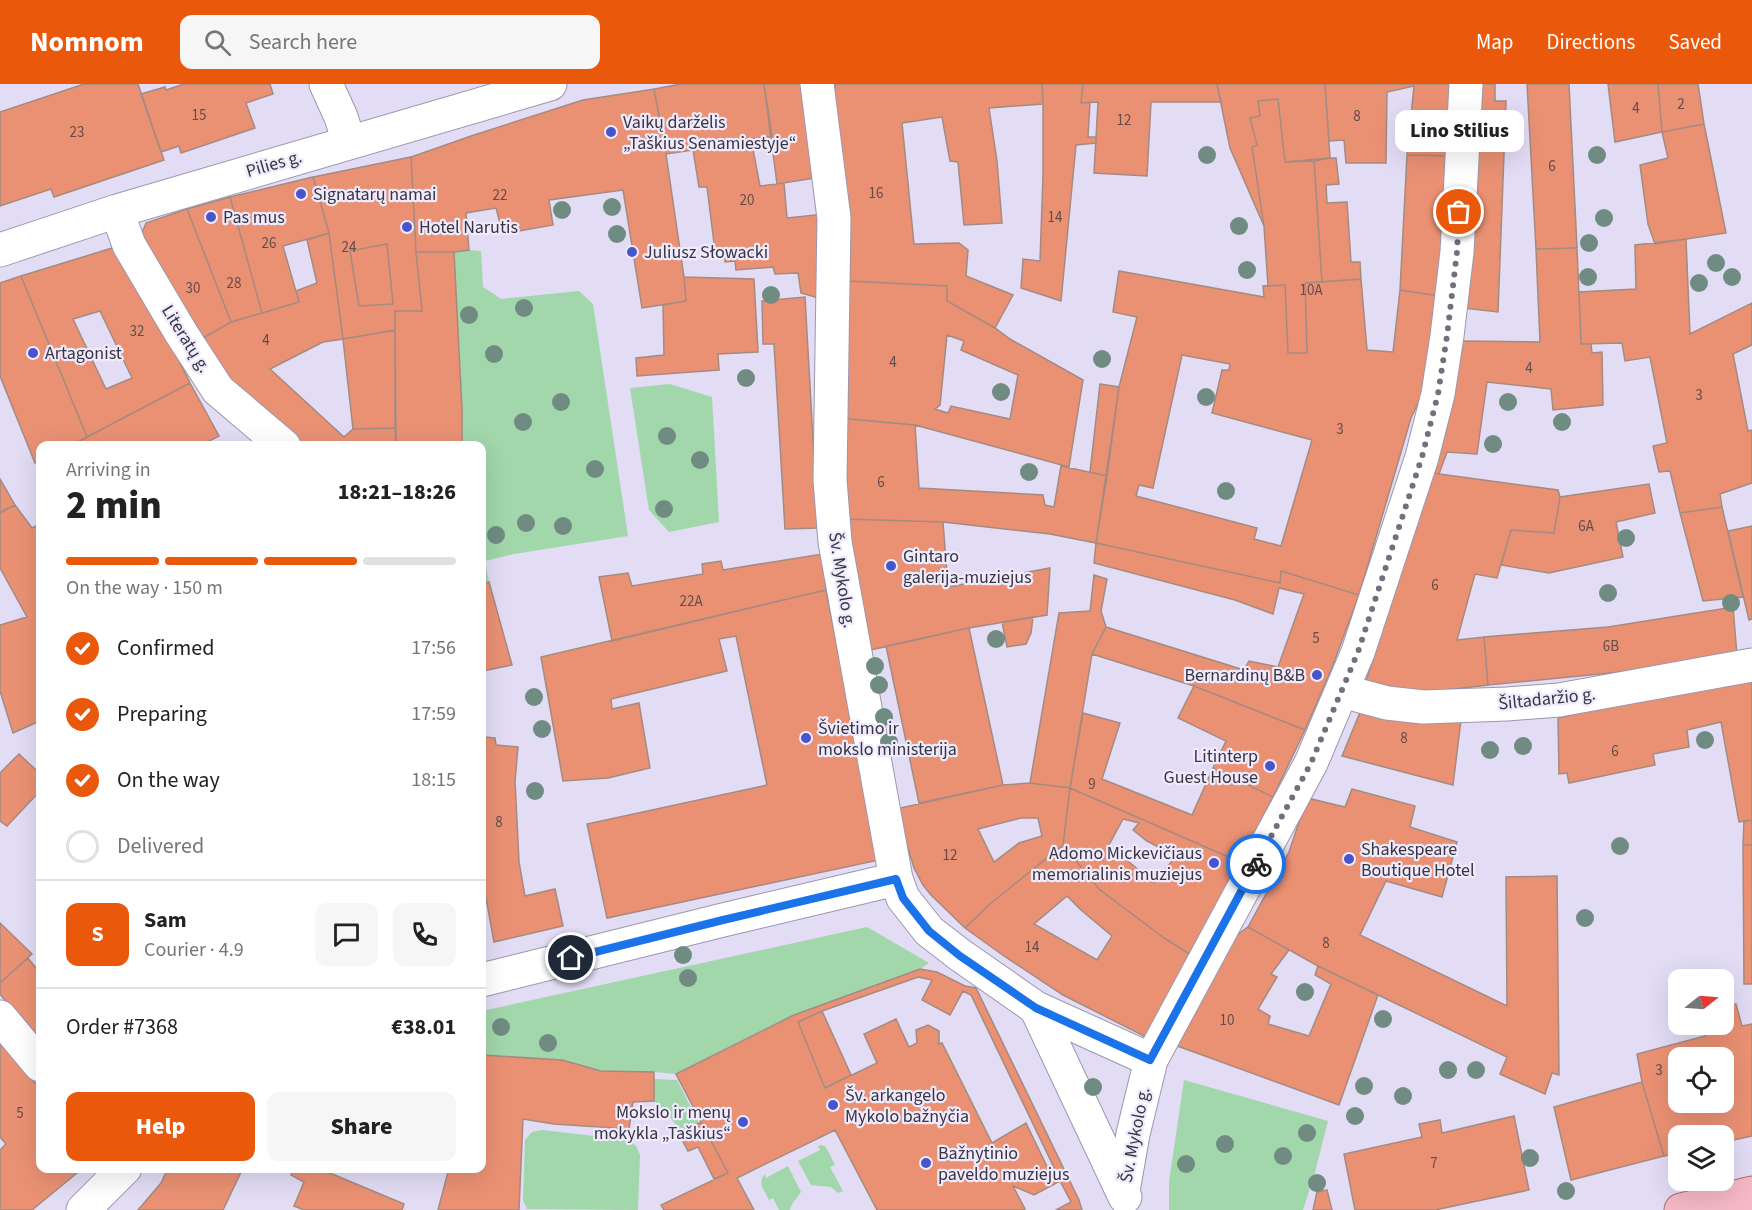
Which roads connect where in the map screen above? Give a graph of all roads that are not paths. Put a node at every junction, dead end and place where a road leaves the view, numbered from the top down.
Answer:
1 (326, 84) edge
2 (550, 84) edge
3 (817, 84) edge
4 (1466, 84) edge
5 (349, 142) junction
6 (117, 211) junction
7 (0, 250) edge
8 (278, 441) edge
9 (1752, 665) edge
10 (1342, 691) junction
11 (896, 879) junction
12 (486, 979) edge
13 (1036, 1008) junction
14 (0, 1017) edge
15 (36, 1060) edge
16 (1150, 1060) junction
17 (120, 1173) edge
18 (1752, 1193) edge
19 (1126, 1201) edge
20 (82, 1210) edge
21 (1681, 1210) edge

1 - 5 street
2 - 5 street, Pilies g.
3 - 11 street, Šv. Mykolo g.
4 - 10 street
5 - 6 street, Pilies g.
6 - 7 street, Pilies g.
6 - 8 street, Literatų g.
9 - 10 street, Šiltadaržio g.
10 - 16 street
11 - 12 street
11 - 13 street, Šv. Mykolo g.
13 - 16 street, Šv. Mykolo g.
13 - 19 street, Šv. Mykolo g.
14 - 15 street
16 - 19 street, Šv. Mykolo g.
17 - 20 street
18 - 21 main road

